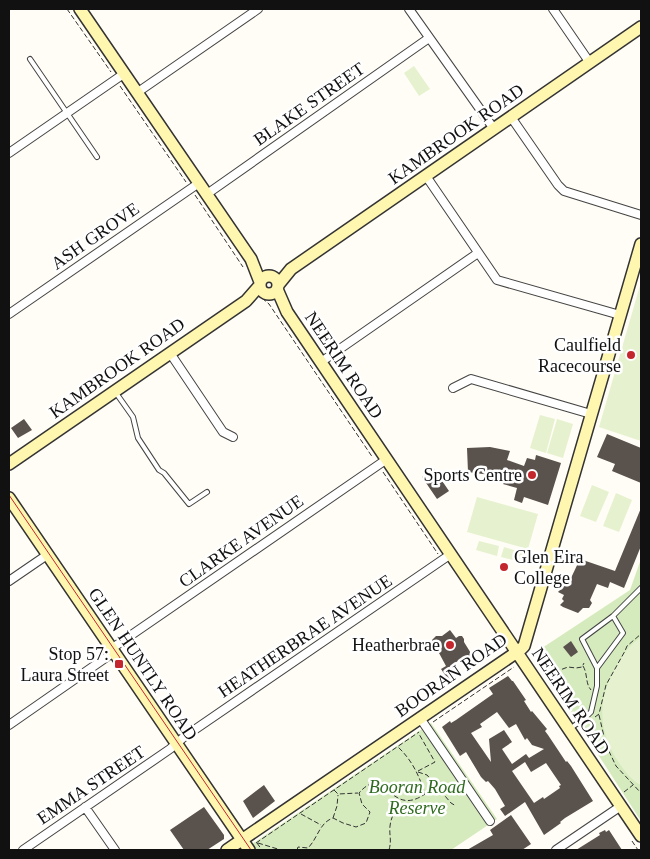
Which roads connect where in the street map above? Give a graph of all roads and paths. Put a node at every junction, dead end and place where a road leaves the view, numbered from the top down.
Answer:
1 (80, 9) edge
2 (258, 9) edge
3 (409, 9) edge
4 (553, 9) edge
5 (641, 27) edge
6 (430, 38) junction
7 (30, 59) dead end
8 (590, 63) junction
9 (125, 73) junction
10 (138, 92) junction
11 (67, 114) junction
12 (512, 117) junction
13 (494, 130) junction
14 (9, 153) edge
15 (97, 157) dead end
16 (426, 176) junction
17 (199, 183) junction
18 (206, 194) junction
19 (641, 215) edge
20 (641, 244) edge
21 (478, 253) junction
22 (269, 285) junction
23 (9, 314) edge
24 (620, 316) junction
25 (170, 353) junction
26 (321, 362) junction
27 (453, 388) dead end
28 (115, 391) junction
29 (591, 414) junction
30 (233, 437) dead end
31 (387, 459) junction
32 (9, 464) edge
33 (208, 492) dead end
34 (9, 498) edge
35 (451, 554) junction
36 (47, 555) junction
37 (9, 581) edge
38 (641, 588) edge
39 (613, 616) junction
40 (641, 634) edge
41 (113, 650) junction
42 (517, 652) junction
43 (515, 666) dead end
44 (597, 668) junction
45 (541, 669) dead end
46 (596, 693) junction
47 (599, 714) junction
48 (593, 719) dead end
49 (9, 725) edge
50 (419, 725) junction
51 (569, 729) junction
52 (176, 743) junction
53 (393, 743) junction
54 (418, 772) junction
55 (331, 785) junction
56 (634, 785) junction
57 (641, 792) edge
58 (359, 793) junction
59 (338, 794) junction
60 (401, 799) junction
61 (618, 802) junction
62 (456, 806) dead end
63 (85, 807) junction
64 (294, 810) junction
65 (333, 818) junction
66 (490, 821) dead end
67 (322, 826) junction
68 (641, 836) edge
69 (242, 840) junction
70 (253, 846) edge
71 (22, 850) edge
72 (115, 850) edge
73 (227, 850) edge
74 (262, 850) edge
75 (281, 850) edge
76 (297, 850) edge
77 (389, 850) edge
78 (556, 850) edge

1 - 9 street, NEERIM ROAD
2 - 10 street
3 - 6 street
4 - 8 street
5 - 8 street, KAMBROOK ROAD
6 - 13 street
6 - 18 street, BLAKE STREET
7 - 11 lane
8 - 12 street, KAMBROOK ROAD
9 - 10 street, NEERIM ROAD
9 - 11 street
10 - 17 street, NEERIM ROAD
11 - 14 street
11 - 15 lane
12 - 13 street, KAMBROOK ROAD
12 - 19 street
13 - 16 street, KAMBROOK ROAD
16 - 21 street
16 - 22 street, KAMBROOK ROAD
17 - 18 street, NEERIM ROAD
17 - 23 street, ASH GROVE
18 - 22 street, NEERIM ROAD
20 - 24 street, BOORAN ROAD
21 - 24 street
21 - 26 street
22 - 25 street, KAMBROOK ROAD
22 - 26 street, NEERIM ROAD
24 - 29 street, BOORAN ROAD
25 - 28 street, KAMBROOK ROAD
25 - 30 street
26 - 31 street, NEERIM ROAD
27 - 29 street
28 - 32 street, KAMBROOK ROAD
28 - 33 lane
29 - 42 street, BOORAN ROAD
31 - 35 street, NEERIM ROAD
31 - 41 street, CLARKE AVENUE
34 - 36 street, GLEN HUNTLY ROAD
35 - 42 street, NEERIM ROAD
35 - 52 street, HEATHERBRAE AVENUE
36 - 37 street
36 - 41 street, GLEN HUNTLY ROAD
38 - 39 lane
39 - 44 lane
39 - 44 lane
40 - 47 path
41 - 49 street, CLARKE AVENUE
41 - 52 street, GLEN HUNTLY ROAD
42 - 50 street, BOORAN ROAD
42 - 51 street, NEERIM ROAD
43 - 50 path
44 - 46 lane
45 - 46 path
46 - 51 lane
47 - 48 path
47 - 56 path
50 - 53 street, BOORAN ROAD
50 - 53 path
50 - 54 path
50 - 66 street
51 - 61 street, NEERIM ROAD
52 - 63 street, EMMA STREET
52 - 69 street, GLEN HUNTLY ROAD
53 - 54 path
53 - 55 street, BOORAN ROAD
53 - 55 path
54 - 60 path
54 - 62 path
55 - 59 path
55 - 64 street, BOORAN ROAD
55 - 64 path
56 - 57 path
56 - 61 path
58 - 59 path
58 - 60 path
58 - 65 path
59 - 65 path
60 - 77 path
61 - 68 street, NEERIM ROAD
61 - 78 street
63 - 71 street, EMMA STREET
63 - 72 street
64 - 67 path
64 - 69 street, BOORAN ROAD
64 - 70 path
65 - 67 path
67 - 76 path
69 - 70 street, GLEN HUNTLY ROAD
69 - 73 street, BOORAN ROAD
70 - 74 path
70 - 75 path

